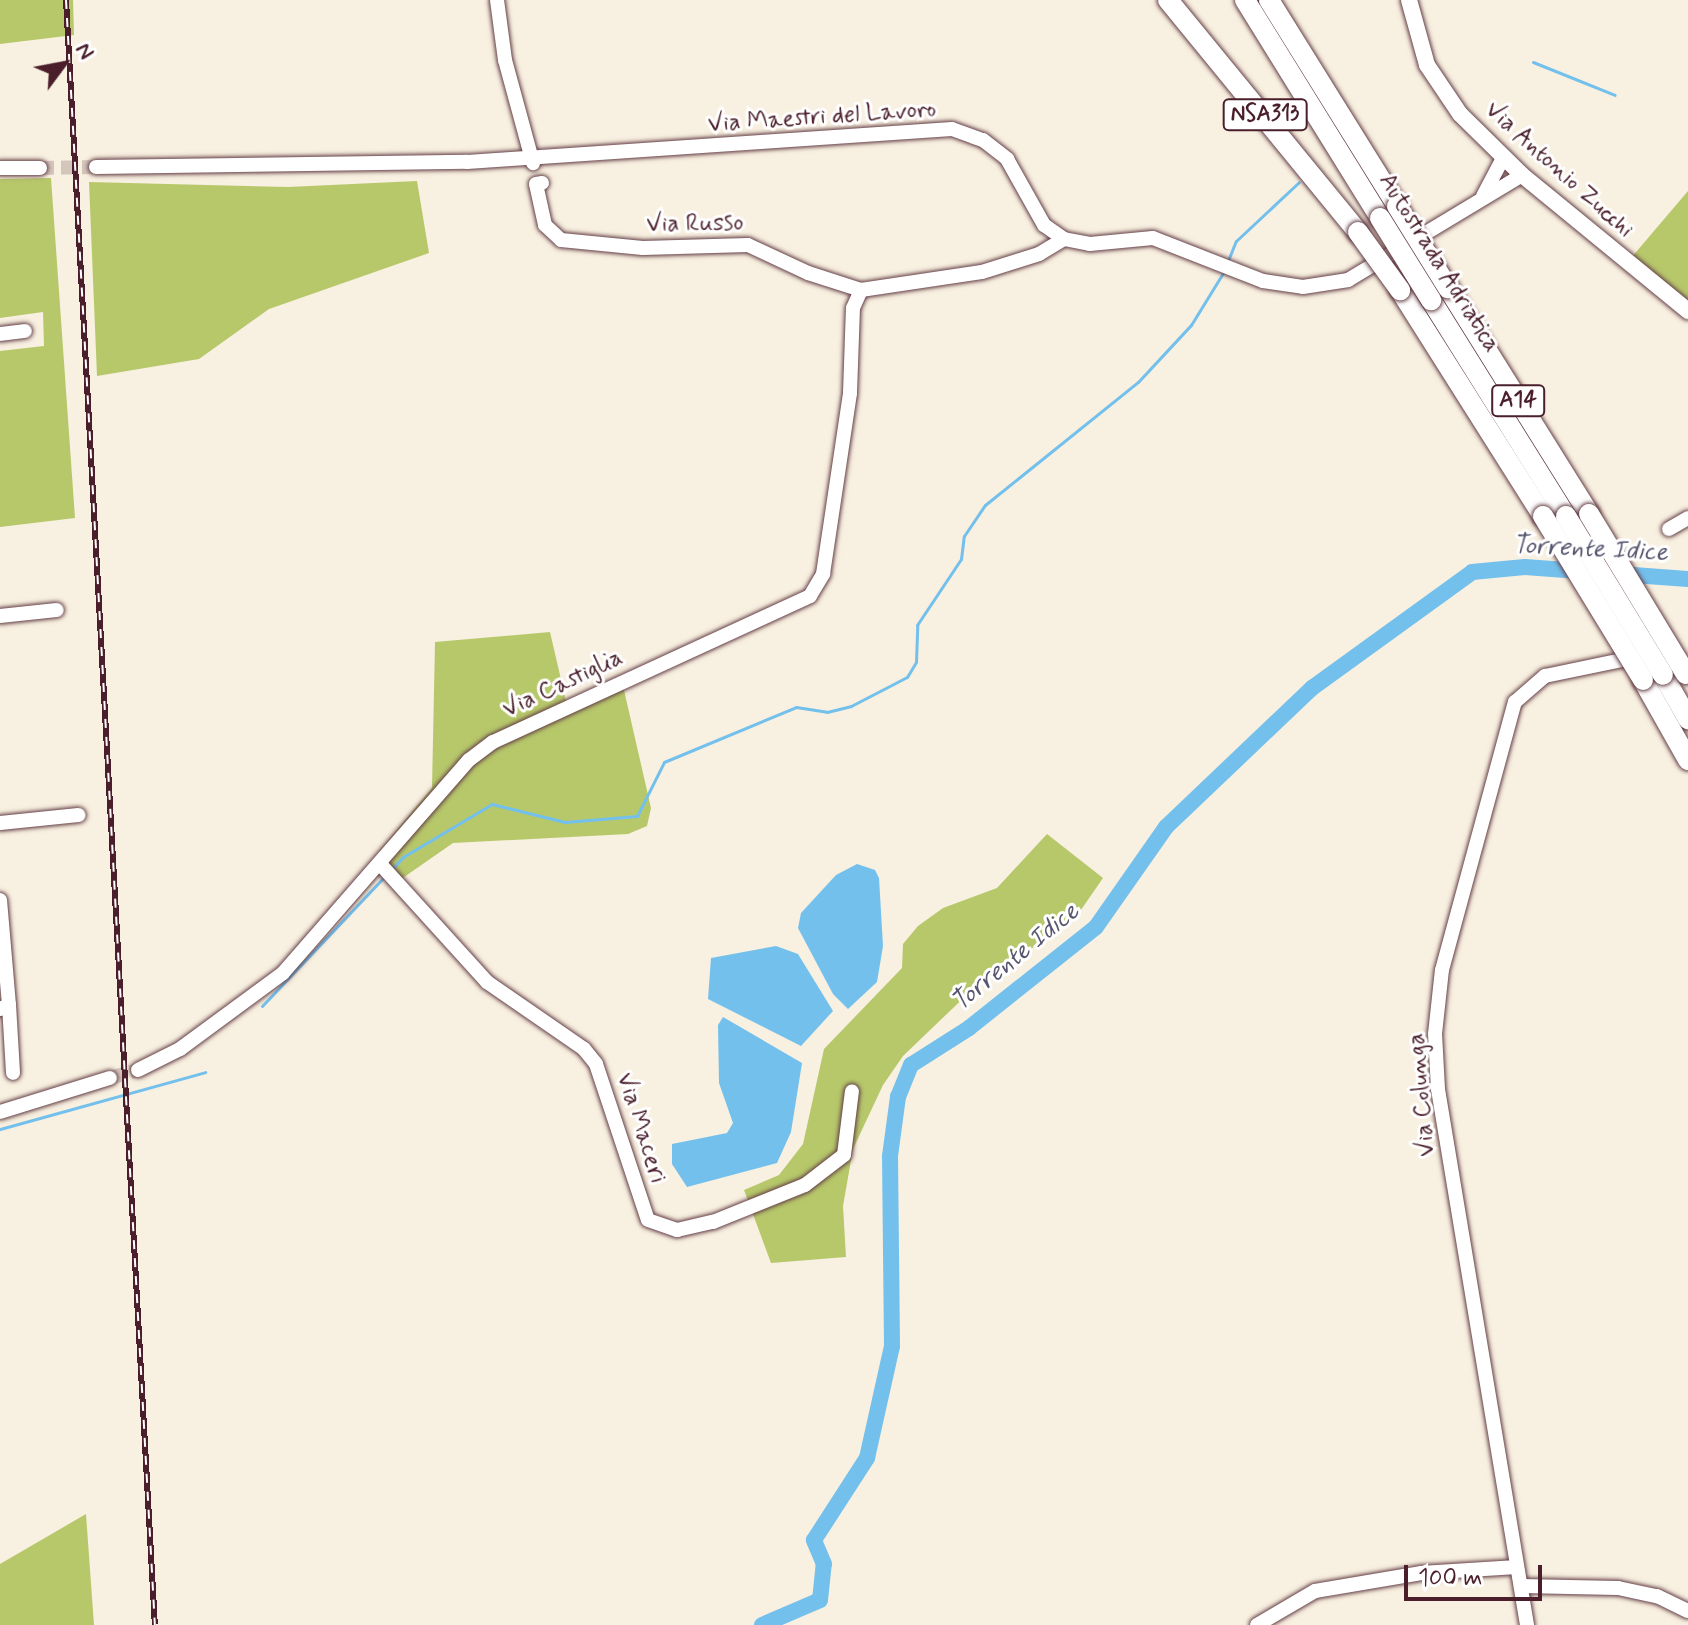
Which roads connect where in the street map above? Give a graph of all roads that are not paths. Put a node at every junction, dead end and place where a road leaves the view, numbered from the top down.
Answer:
1 (497, 0) edge
2 (1168, 0) edge
3 (1245, 0) edge
4 (1269, 0) edge
5 (1409, 0) edge
6 (1503, 158) junction
7 (532, 161) junction
8 (96, 167) tunnel mouth
9 (0, 168) edge
10 (40, 168) tunnel mouth
11 (1522, 175) junction
12 (542, 183) dead end
13 (1480, 200) junction
14 (1389, 212) junction
15 (1049, 231) junction
16 (1064, 239) junction
17 (1032, 257) junction
18 (861, 290) junction
19 (1440, 294) junction
20 (1688, 311) edge
21 (25, 331) dead end
22 (0, 334) edge
23 (1688, 518) edge
24 (1669, 529) dead end
25 (57, 610) dead end
26 (0, 616) edge
27 (1688, 646) edge
28 (1687, 676) edge
29 (1653, 677) junction
30 (1688, 719) edge
31 (1688, 760) edge
32 (79, 815) dead end
33 (0, 823) edge
34 (386, 870) junction
35 (0, 900) edge
36 (5, 1007) edge
37 (138, 1070) tunnel mouth
38 (13, 1073) dead end
39 (110, 1078) tunnel mouth
40 (852, 1091) dead end
41 (0, 1112) edge
42 (1517, 1567) junction
43 (1521, 1586) junction
44 (1688, 1611) edge
45 (1257, 1625) edge
46 (1527, 1625) edge

1 - 7 street
2 - 29 highway, NSA313, bridge
3 - 14 highway, Autostrada Adriatica / A14
4 - 14 highway, Autostrada Adriatica / A14
5 - 6 main road, Via Antonio Zucchi
6 - 11 main road, Via Antonio Zucchi
6 - 13 street
7 - 8 street, Via Maestri del Lavoro
7 - 15 street, Via Maestri del Lavoro
9 - 10 street
11 - 13 street
11 - 20 main road, Via Antonio Zucchi
12 - 18 street, Via Russo
13 - 16 street
14 - 19 highway, Autostrada Adriatica / A14, bridge
15 - 16 street
15 - 17 street
16 - 17 street, Via Russo
17 - 18 street, Via Russo
18 - 34 street, Via Castiglia
19 - 28 highway, Autostrada Adriatica / A14, bridge
19 - 29 highway, Autostrada Adriatica / A14, bridge
21 - 22 street
23 - 24 street
25 - 26 street
27 - 42 street, Via Colunga
29 - 30 highway, Autostrada Adriatica / A14
29 - 31 highway, NSA313
32 - 33 street
34 - 37 street, Via Castiglia
34 - 40 street, Via Maceri
35 - 36 street
36 - 38 street
39 - 41 street
42 - 43 street, Via Colunga
42 - 45 street
43 - 44 street
43 - 46 street, Via Colunga

